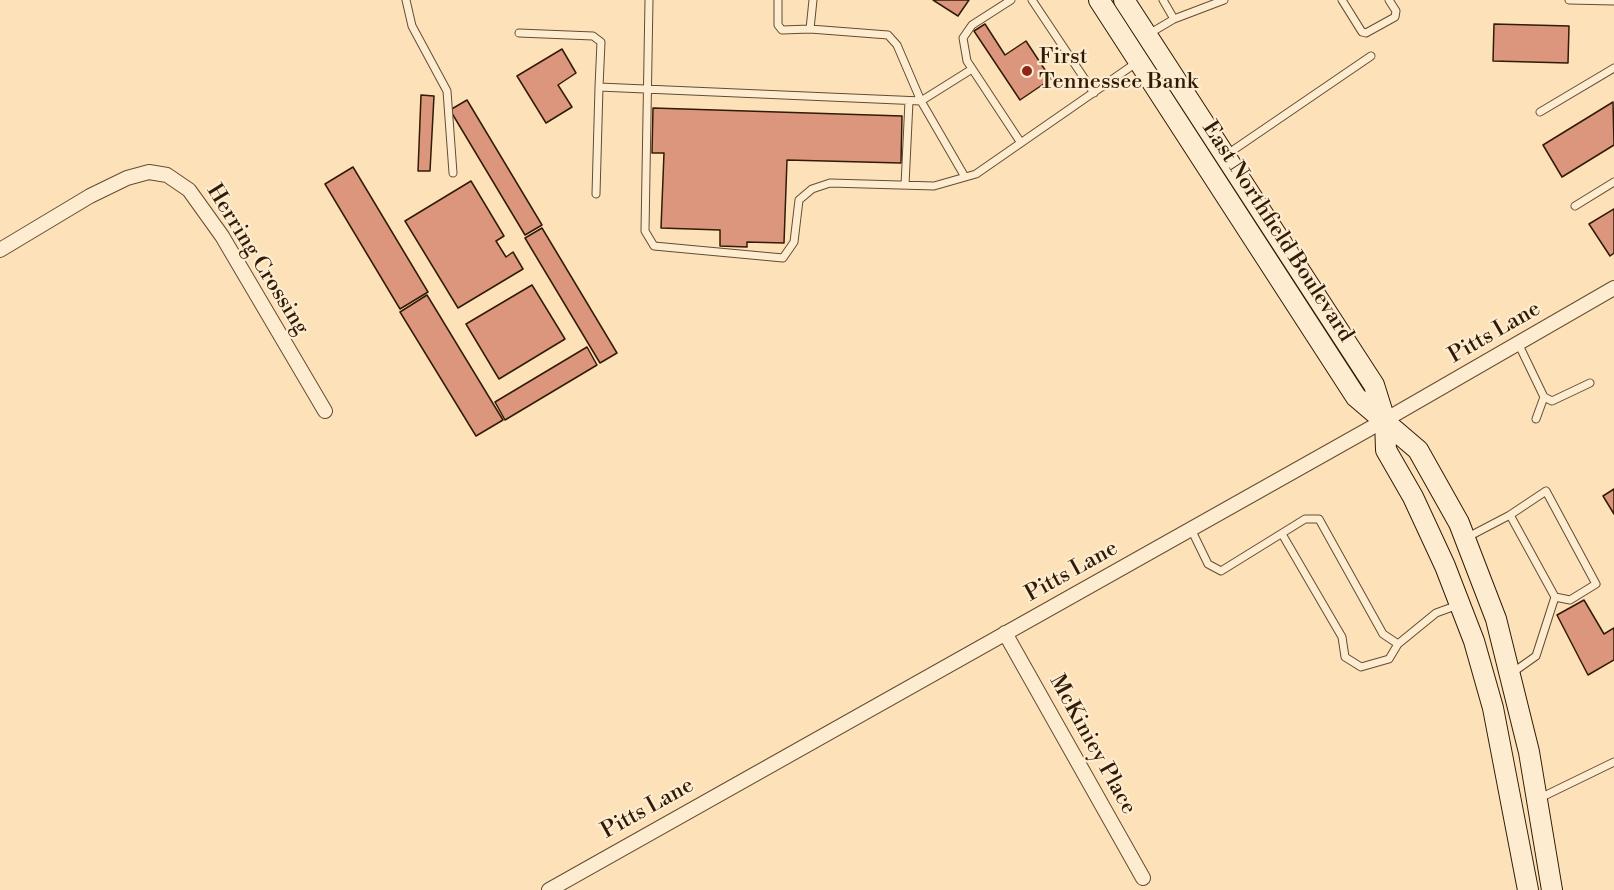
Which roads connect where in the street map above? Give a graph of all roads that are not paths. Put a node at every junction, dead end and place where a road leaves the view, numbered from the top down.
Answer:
1 (406, 0) edge
2 (649, 0) edge
3 (778, 0) edge
4 (813, 0) edge
5 (1011, 0) edge
6 (1032, 0) edge
7 (1099, 0) edge
8 (1124, 0) edge
9 (1163, 0) edge
10 (1224, 0) edge
11 (1342, 0) edge
12 (1389, 0) edge
13 (1569, 0) edge
14 (1614, 1) edge
15 (1174, 19) junction
16 (810, 29) junction
17 (519, 33) dead end
18 (1151, 42) junction
19 (1371, 56) dead end
20 (1139, 62) junction
21 (1614, 68) edge
22 (972, 69) junction
23 (599, 87) junction
24 (647, 90) junction
25 (1094, 93) junction
26 (909, 101) junction
27 (921, 101) junction
28 (1540, 112) dead end
29 (1021, 143) junction
30 (1224, 156) junction
31 (453, 173) dead end
32 (965, 177) junction
33 (1614, 182) edge
34 (905, 185) junction
35 (596, 194) dead end
36 (1575, 206) dead end
37 (1274, 233) junction
38 (1256, 245) junction
39 (0, 250) edge
40 (1614, 288) edge
41 (1518, 343) junction
42 (1590, 382) dead end
43 (1544, 397) junction
44 (325, 411) dead end
45 (1536, 419) dead end
46 (1385, 420) junction
47 (1510, 515) junction
48 (1191, 529) junction
49 (1282, 534) junction
50 (1465, 538) junction
51 (1555, 597) junction
52 (1460, 604) junction
53 (1005, 633) junction
54 (1398, 644) junction
55 (1510, 674) junction
56 (1614, 762) edge
57 (1537, 799) junction
58 (1513, 804) junction
59 (1143, 878) dead end
60 (549, 890) edge
61 (1528, 890) edge
62 (1552, 890) edge

1 - 31 lane
2 - 24 lane
3 - 16 lane
4 - 16 lane
5 - 22 lane
6 - 25 lane
7 - 20 main road, East Northfield Boulevard
8 - 18 main road, East Northfield Boulevard
9 - 15 lane
10 - 15 lane
11 - 12 lane
13 - 14 lane
15 - 18 lane
16 - 27 lane
17 - 23 lane
18 - 20 lane
18 - 30 main road, East Northfield Boulevard
19 - 30 lane
20 - 25 lane
20 - 38 main road, East Northfield Boulevard
21 - 28 lane
22 - 27 lane
22 - 29 lane
23 - 24 lane
23 - 35 lane
24 - 26 lane
24 - 34 lane
25 - 29 lane
26 - 27 lane
26 - 34 lane
27 - 32 lane
29 - 32 lane
30 - 37 main road, East Northfield Boulevard
32 - 34 lane
33 - 36 lane
37 - 38 main road
37 - 46 main road, East Northfield Boulevard
38 - 46 main road, East Northfield Boulevard
39 - 44 street, Herring Crossing
40 - 41 street, Pitts Lane
41 - 43 lane
41 - 46 street, Pitts Lane
42 - 43 lane
43 - 45 lane
46 - 48 street, Pitts Lane
46 - 50 main road, East Northfield Boulevard
46 - 52 main road, East Northfield Boulevard
47 - 50 lane
47 - 51 lane
47 - 51 lane
48 - 49 lane
48 - 53 street, Pitts Lane
49 - 54 lane
49 - 54 lane
50 - 55 main road, East Northfield Boulevard
51 - 55 lane
52 - 54 lane
52 - 58 main road, East Northfield Boulevard
53 - 59 street, McKiniey Place
53 - 60 street, Pitts Lane
55 - 57 main road, East Northfield Boulevard
56 - 57 lane
57 - 58 main road
57 - 62 main road, East Northfield Boulevard
58 - 61 main road, East Northfield Boulevard

